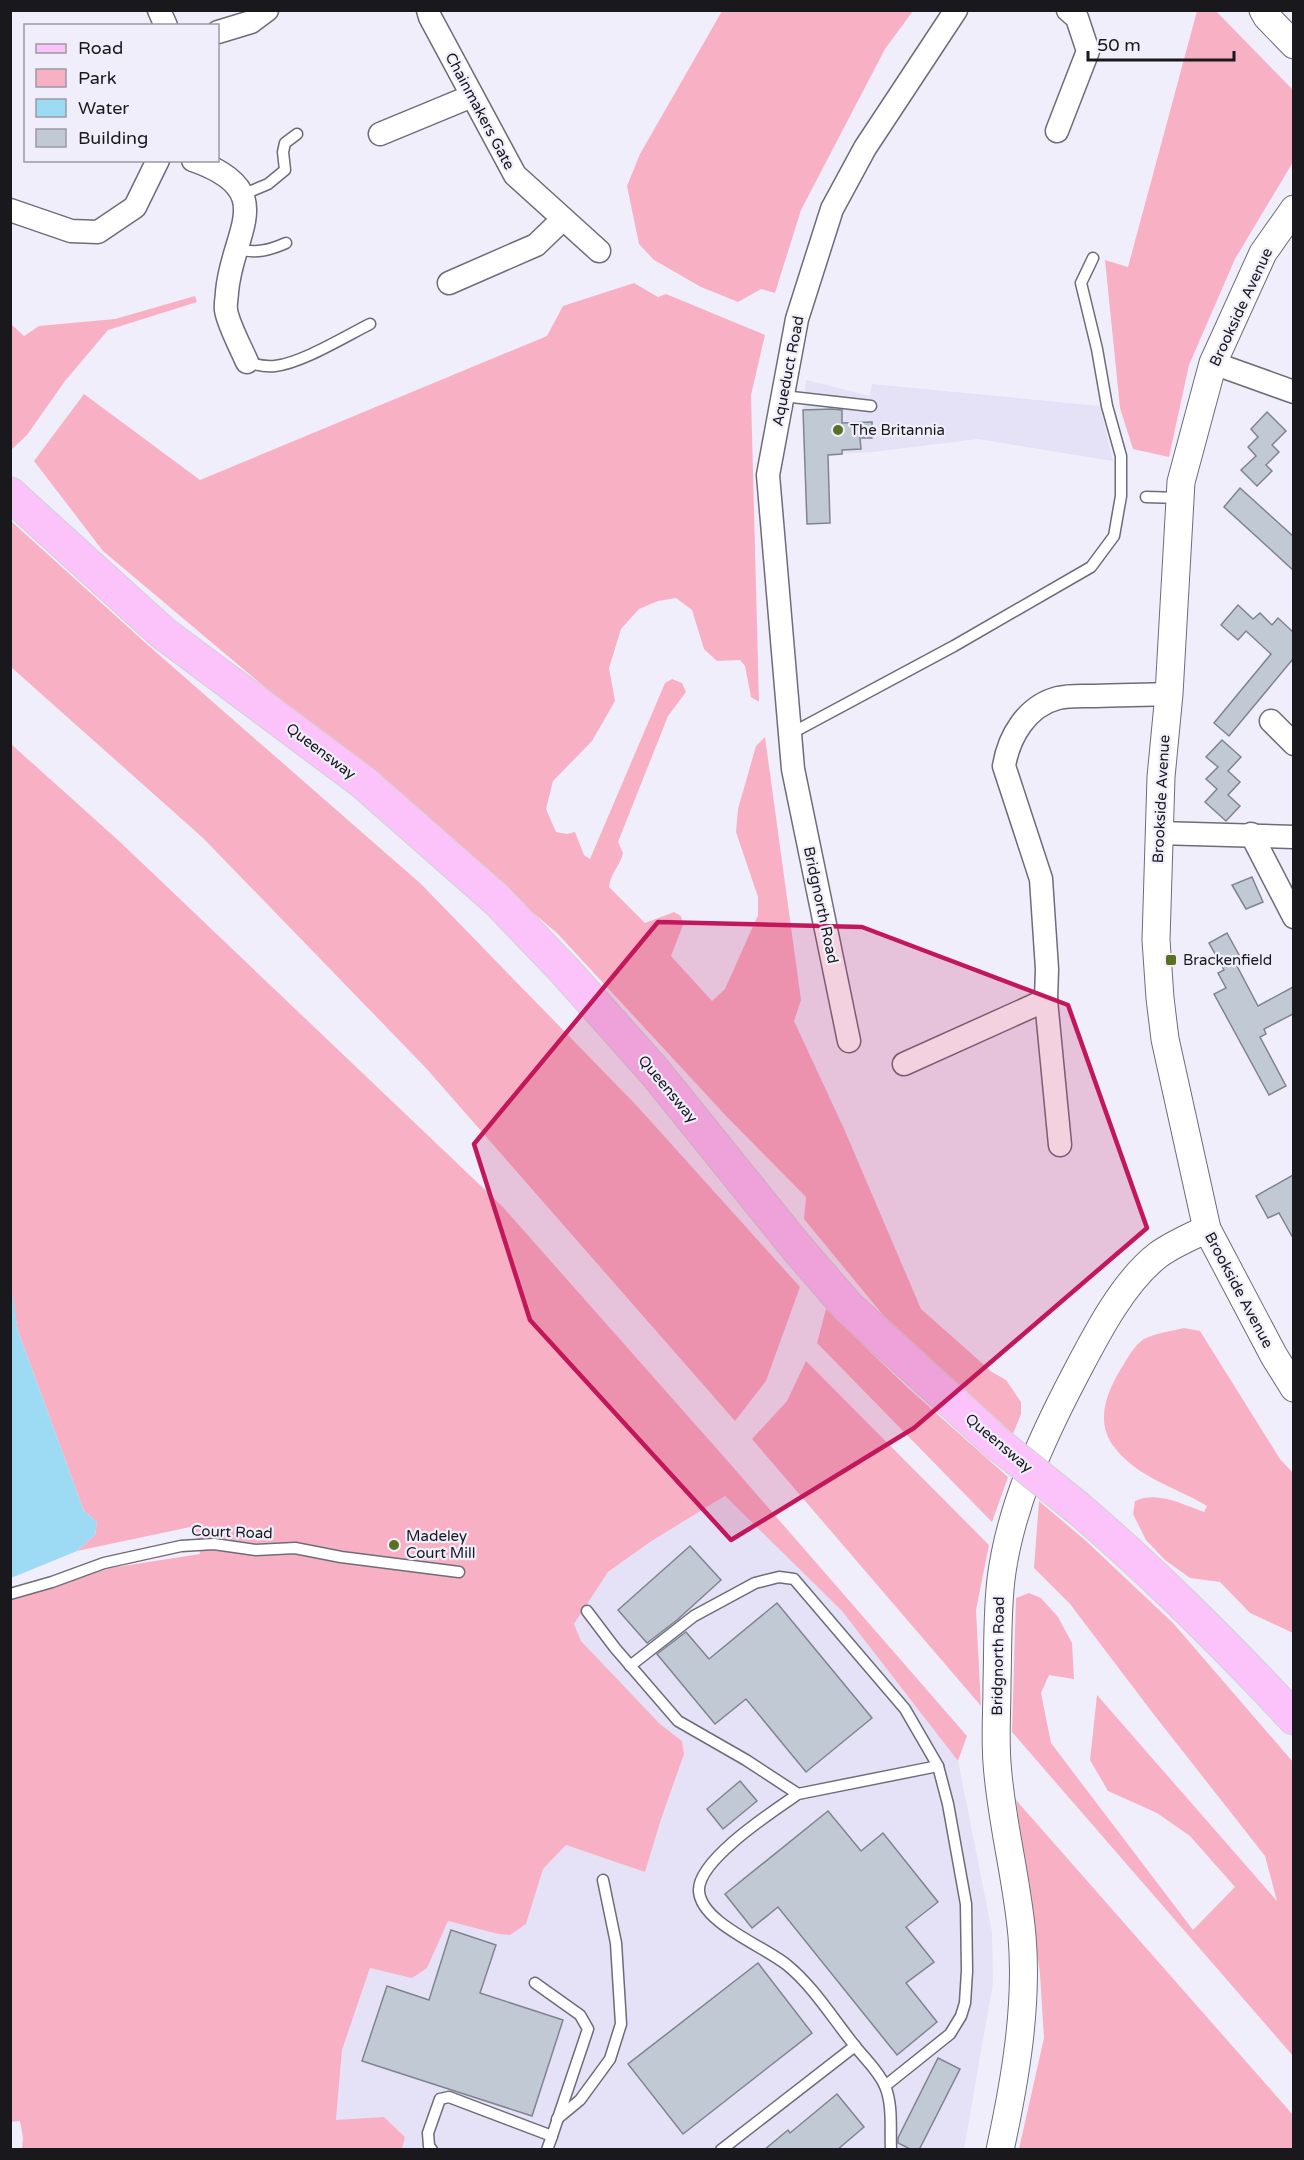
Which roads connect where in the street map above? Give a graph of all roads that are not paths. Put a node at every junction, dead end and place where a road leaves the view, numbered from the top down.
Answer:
1 (159, 10) edge
2 (267, 10) edge
3 (428, 10) edge
4 (956, 10) edge
5 (1068, 10) edge
6 (1263, 10) edge
7 (165, 24) edge
8 (219, 32) edge
9 (1293, 45) edge
10 (472, 96) junction
11 (1057, 131) dead end
12 (297, 134) dead end
13 (380, 134) dead end
14 (157, 162) edge
15 (199, 162) edge
16 (242, 195) junction
17 (1293, 209) edge
18 (10, 210) edge
19 (563, 219) junction
20 (286, 243) dead end
21 (238, 249) junction
22 (599, 251) dead end
23 (1093, 258) dead end
24 (449, 282) dead end
25 (370, 324) dead end
26 (247, 362) joint
27 (1213, 363) junction
28 (1293, 392) edge
29 (783, 396) junction
30 (871, 406) dead end
31 (10, 494) edge
32 (1146, 496) dead end
33 (1180, 498) junction
34 (1168, 694) junction
35 (1271, 721) dead end
36 (789, 734) junction
37 (1293, 744) edge
38 (793, 770) joint
39 (1158, 833) junction
40 (1251, 834) junction
41 (1293, 837) edge
42 (1293, 916) edge
43 (1046, 1000) junction
44 (849, 1041) dead end
45 (904, 1064) dead end
46 (1060, 1145) dead end
47 (1207, 1229) junction
48 (1293, 1388) edge
49 (459, 1572) dead end
50 (10, 1594) edge
51 (587, 1611) dead end
52 (630, 1666) junction
53 (1293, 1718) edge
54 (938, 1766) junction
55 (798, 1794) junction
56 (603, 1880) dead end
57 (535, 1983) dead end
58 (855, 2046) junction
59 (885, 2086) junction
60 (558, 2119) junction
61 (552, 2136) junction
62 (432, 2150) edge
63 (547, 2150) edge
64 (721, 2150) edge
65 (891, 2150) edge
66 (1000, 2150) edge

1 - 7 street
2 - 8 street
3 - 10 street, Chainmakers Gate
4 - 29 street, Aqueduct Road
5 - 11 street
6 - 9 street
10 - 13 street
10 - 19 street, Chainmakers Gate
12 - 16 lane
14 - 18 street
15 - 16 street
16 - 21 street
17 - 27 street, Brookside Avenue
19 - 22 street, Chainmakers Gate
19 - 24 street
20 - 21 lane
21 - 26 street
23 - 36 lane
25 - 26 lane
27 - 28 street
27 - 33 street, Brookside Avenue
29 - 30 lane
29 - 36 street, Aqueduct Road
31 - 53 main road, Queensway, bridge
32 - 33 lane
33 - 34 street, Brookside Avenue
34 - 39 street, Brookside Avenue
34 - 43 street
35 - 37 street
36 - 38 street, Aqueduct Road
38 - 44 street, Bridgnorth Road
39 - 40 street
39 - 47 street, Brookside Avenue
40 - 41 street
40 - 42 street
43 - 45 street
43 - 46 street
47 - 48 street, Brookside Avenue
47 - 66 street, Bridgnorth Road
49 - 50 lane, Court Road
51 - 52 lane
52 - 54 lane
52 - 55 lane
54 - 55 lane
54 - 59 lane
55 - 58 lane
56 - 60 lane
57 - 60 lane
58 - 59 lane
58 - 64 lane
59 - 65 lane
60 - 61 lane
61 - 62 lane
61 - 63 lane

